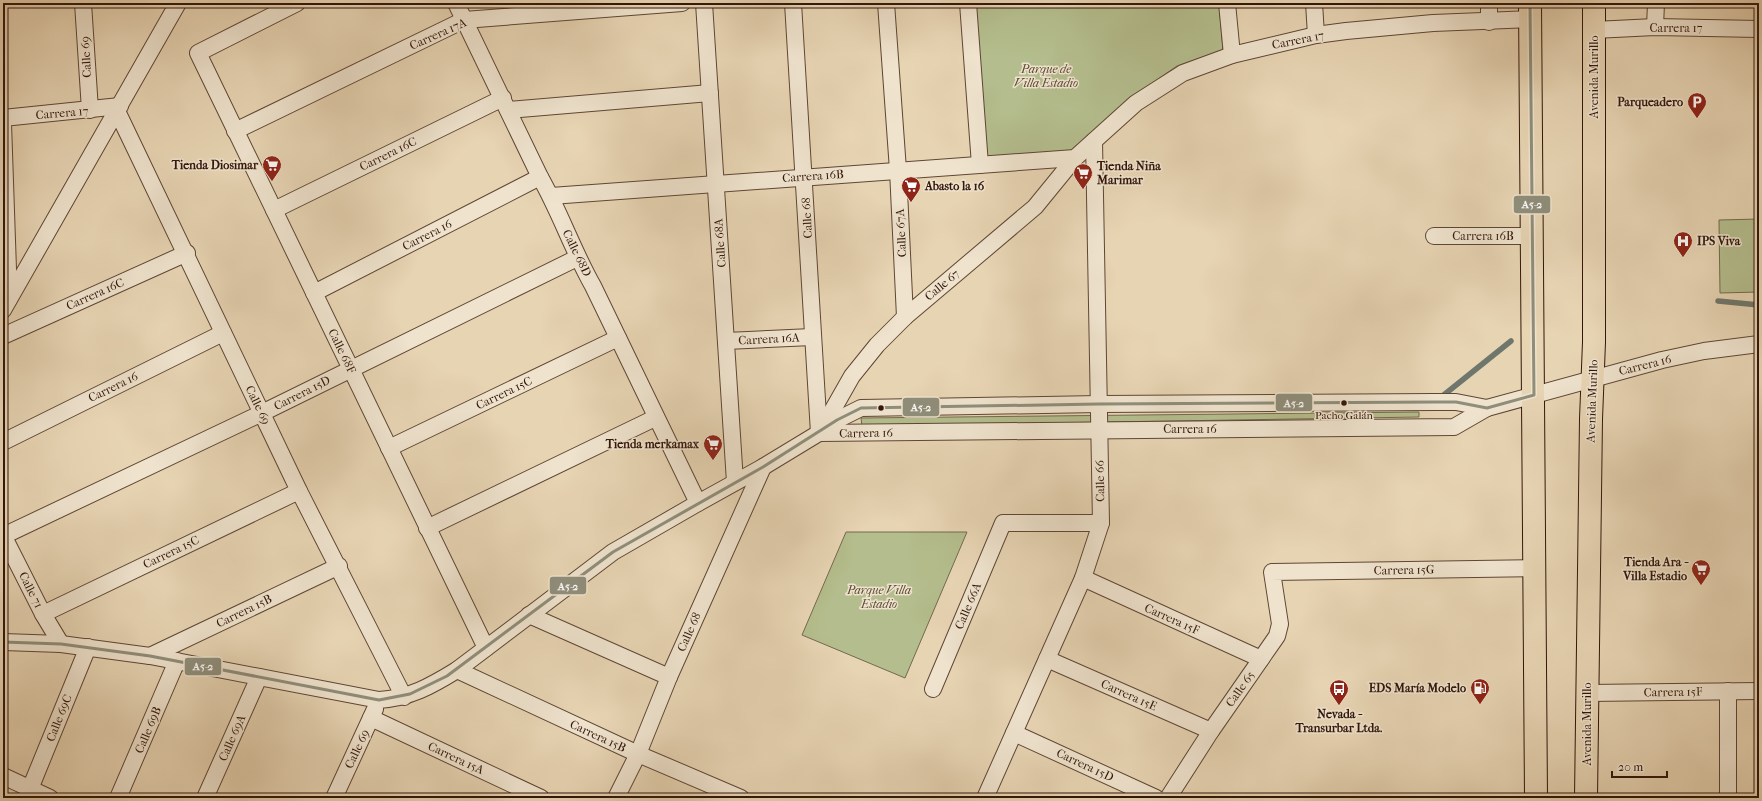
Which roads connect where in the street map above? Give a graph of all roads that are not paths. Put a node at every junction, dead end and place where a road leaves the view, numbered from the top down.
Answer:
1 (83, 3) edge
2 (297, 3) edge
3 (456, 3) edge
4 (682, 3) edge
5 (704, 3) edge
6 (793, 3) edge
7 (886, 3) edge
8 (968, 3) edge
9 (1227, 3) edge
10 (1314, 3) edge
11 (1489, 3) edge
12 (1594, 3) edge
13 (1656, 3) edge
14 (176, 5) edge
15 (1530, 11) edge
16 (464, 20) junction
17 (1489, 22) junction
18 (1656, 27) junction
19 (1759, 29) edge
20 (1594, 30) junction
21 (1316, 35) junction
22 (1232, 55) junction
23 (710, 93) junction
24 (505, 104) junction
25 (119, 108) junction
26 (90, 110) junction
27 (3, 118) edge
28 (3, 123) edge
29 (235, 130) junction
30 (1094, 141) junction
31 (1075, 158) junction
32 (980, 165) junction
33 (898, 170) junction
34 (540, 177) junction
35 (805, 177) junction
36 (716, 183) junction
37 (551, 196) junction
38 (274, 210) junction
39 (1434, 236) dead end
40 (1532, 236) junction
41 (187, 253) junction
42 (578, 258) junction
43 (314, 292) junction
44 (6, 305) edge
45 (905, 317) junction
46 (223, 333) junction
47 (3, 336) edge
48 (812, 337) junction
49 (618, 338) junction
50 (726, 341) junction
51 (1759, 344) edge
52 (351, 369) junction
53 (1592, 379) junction
54 (1534, 395) junction
55 (1099, 404) junction
56 (1487, 408) junction
57 (262, 413) junction
58 (655, 418) junction
59 (1099, 429) junction
60 (819, 433) junction
61 (3, 442) edge
62 (389, 448) junction
63 (763, 467) junction
64 (735, 482) junction
65 (299, 491) junction
66 (698, 503) junction
67 (1102, 523) junction
68 (427, 528) junction
69 (3, 535) edge
70 (338, 566) junction
71 (1535, 568) junction
72 (1272, 572) joint
73 (1083, 578) junction
74 (43, 614) junction
75 (529, 615) junction
76 (3, 642) edge
77 (61, 644) junction
78 (88, 647) junction
79 (486, 648) junction
80 (150, 656) junction
81 (1047, 659) junction
82 (1261, 659) junction
83 (178, 661) junction
84 (457, 670) junction
85 (259, 677) junction
86 (669, 677) junction
87 (932, 689) dead end
88 (1728, 691) junction
89 (1759, 691) edge
90 (1587, 693) junction
91 (404, 697) junction
92 (379, 700) junction
93 (371, 718) junction
94 (1211, 731) junction
95 (1014, 733) junction
96 (638, 754) junction
97 (3, 776) edge
98 (30, 789) junction
99 (50, 798) edge
100 (118, 798) edge
101 (205, 798) edge
102 (334, 798) edge
103 (541, 798) edge
104 (616, 798) edge
105 (741, 798) edge
106 (985, 798) edge
107 (1156, 798) edge
108 (1168, 798) edge
109 (1536, 798) edge
110 (1586, 798) edge
111 (1728, 798) edge

1 - 26 street, Calle 69
2 - 29 street, Calle 68F
3 - 16 street, Calle 68D
4 - 16 street, Carrera 17A
5 - 23 street, Calle 68A
6 - 35 street, Calle 68
7 - 33 street, Calle 67A
8 - 32 street
9 - 22 street
10 - 21 street
11 - 17 street
12 - 20 main road, Avenida Murillo
13 - 18 street
14 - 25 street
15 - 17 street, Carrera 17
15 - 40 main road
16 - 24 street, Calle 68D
16 - 29 street, Carrera 17A
17 - 21 street, Carrera 17
18 - 19 street, Carrera 17
18 - 20 street, Carrera 17
20 - 53 main road, Avenida Murillo
21 - 22 street, Carrera 17
22 - 30 street, Carrera 17
23 - 24 street, Carrera 16C
23 - 36 street, Calle 68A
24 - 34 street, Calle 68D
24 - 38 street, Carrera 16C
25 - 26 street, Carrera 17
25 - 41 street, Calle 69
25 - 44 street
26 - 27 street, Carrera 17
28 - 44 street
29 - 38 street, Calle 68F
30 - 31 street
30 - 55 street, Calle 66
31 - 32 street, Carrera 16B
31 - 45 street, Calle 67
32 - 33 street, Carrera 16B
33 - 35 street, Carrera 16B
33 - 45 street, Calle 67A
34 - 37 street, Calle 68D
34 - 43 street, Carrera 16
35 - 36 street, Carrera 16B
35 - 48 street, Calle 68
36 - 37 street, Carrera 16B
36 - 50 street, Calle 68A
37 - 42 street, Calle 68D
38 - 43 street, Calle 68F
39 - 40 street, Carrera 16B
40 - 54 main road
41 - 46 street, Calle 69
41 - 47 street, Carrera 16C
42 - 49 street, Calle 68D
42 - 52 street, Carrera 15D
43 - 52 street, Calle 68F
45 - 60 street
46 - 57 street, Calle 69
46 - 61 street, Carrera 16
48 - 50 street, Carrera 16A
48 - 60 street, Calle 68
49 - 58 street, Calle 68D
49 - 62 street, Carrera 15C
50 - 64 street, Calle 68A
51 - 53 street, Carrera 16
52 - 57 street, Carrera 15D
52 - 62 street, Calle 68F
53 - 54 street, Carrera 16
53 - 90 main road, Avenida Murillo
54 - 56 street, Carrera 16
54 - 71 main road
55 - 56 street, Carrera 16
55 - 59 street, Calle 66
55 - 60 street, Carrera 16
56 - 59 street, Carrera 16
57 - 65 street, Calle 69
57 - 69 street, Carrera 15D
58 - 66 street, Calle 68D
58 - 68 street
59 - 60 street, Carrera 16
59 - 67 street, Calle 66
60 - 63 street
62 - 68 street, Calle 68F
63 - 64 street
63 - 86 street, Calle 68
64 - 66 street
65 - 70 street, Calle 69
65 - 74 street, Carrera 15C
66 - 75 street
67 - 73 street, Calle 66
67 - 87 street, Calle 66A
68 - 79 street, Calle 68F
69 - 74 street, Calle 71
70 - 80 street, Carrera 15B
70 - 91 street, Calle 69
71 - 72 street, Carrera 15G
71 - 109 main road
72 - 82 street, Calle 65
73 - 81 street, Calle 66
73 - 82 street, Carrera 15F
74 - 77 street, Calle 71
75 - 79 street
75 - 86 street
76 - 77 street
77 - 78 street
78 - 80 street
78 - 98 street, Calle 69C
79 - 84 street
80 - 83 street
81 - 94 street, Carrera 15E
81 - 95 street, Calle 66
82 - 94 street, Calle 65
83 - 85 street
83 - 100 street, Calle 69B
84 - 91 street
84 - 96 street, Carrera 15B
85 - 92 street
85 - 101 street, Calle 69A
86 - 96 street, Calle 68
88 - 89 street, Carrera 15F
88 - 90 street, Carrera 15F
88 - 111 street
90 - 110 main road, Avenida Murillo
91 - 92 street
92 - 93 street, Calle 69
93 - 102 street, Calle 69
93 - 103 street, Carrera 15A
94 - 108 street, Calle 65
95 - 106 street, Calle 66
95 - 107 street, Carrera 15D
96 - 104 street, Calle 68
96 - 105 street, Carrera 15B
97 - 98 street
98 - 99 street

